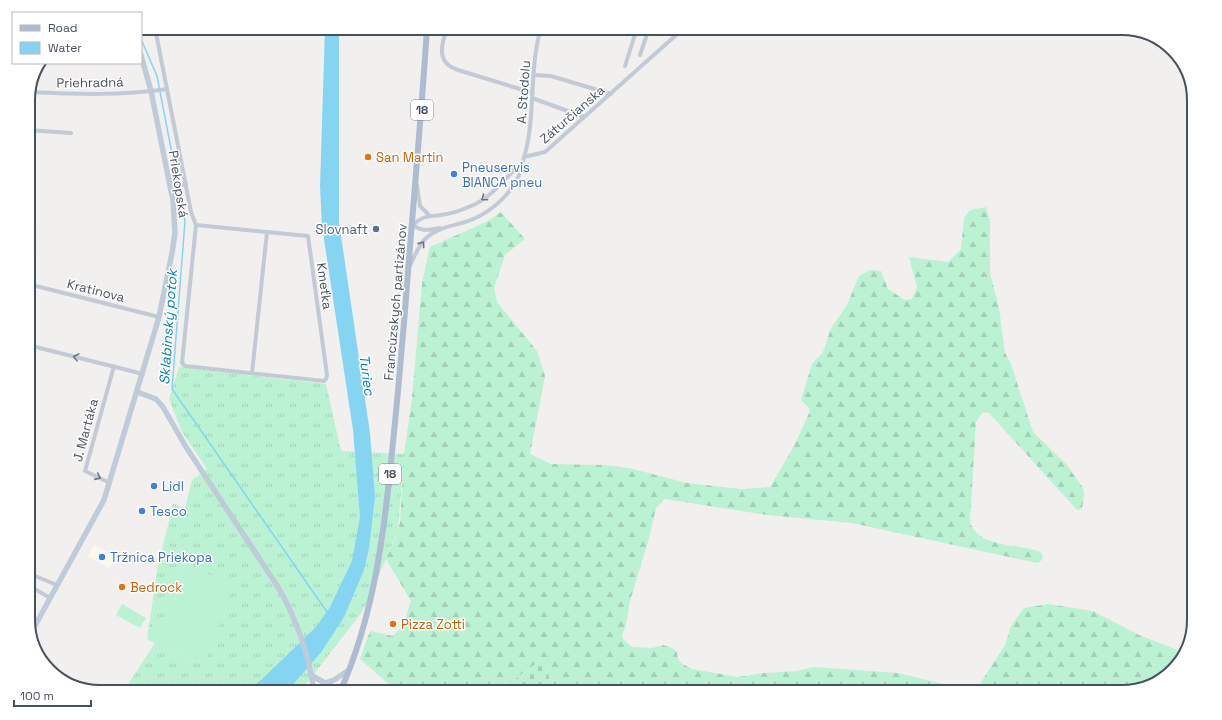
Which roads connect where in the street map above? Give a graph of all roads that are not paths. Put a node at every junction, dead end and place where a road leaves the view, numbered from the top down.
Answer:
1 (156, 35) edge
2 (427, 35) edge
3 (445, 35) edge
4 (539, 35) edge
5 (635, 35) edge
6 (647, 35) edge
7 (676, 35) edge
8 (640, 55) dead end
9 (142, 58) edge
10 (626, 66) dead end
11 (533, 75) junction
12 (167, 88) junction
13 (154, 91) junction
14 (36, 92) edge
15 (611, 94) junction
16 (532, 95) junction
17 (584, 117) junction
18 (35, 130) edge
19 (72, 133) dead end
20 (524, 160) junction
21 (417, 181) junction
22 (186, 184) junction
23 (173, 187) junction
24 (429, 215) junction
25 (196, 225) junction
26 (413, 225) junction
27 (445, 228) junction
28 (267, 232) junction
29 (409, 269) junction
30 (35, 286) edge
31 (159, 317) junction
32 (35, 347) edge
33 (114, 366) junction
34 (252, 373) junction
35 (142, 374) junction
36 (137, 392) junction
37 (110, 482) junction
38 (35, 576) edge
39 (57, 585) junction
40 (35, 589) edge
41 (50, 598) junction
42 (35, 625) edge
43 (349, 670) junction
44 (311, 672) junction
45 (325, 683) junction
46 (313, 685) edge
47 (329, 685) edge
48 (343, 685) edge

1 - 12 street
2 - 21 main road, Francúzskych partizánov / 18
3 - 16 street
4 - 11 street, A. Stodolu
5 - 10 street
6 - 8 street
7 - 15 street, Záturčianska
9 - 13 street, Priekopská
11 - 15 street
11 - 16 street, A. Stodolu
12 - 13 street, Priehradná
12 - 22 street
13 - 14 street, Priehradná
13 - 23 street, Priekopská
15 - 17 street, Záturčianska
16 - 17 street
16 - 20 street, A. Stodolu
17 - 20 street, Záturčianska
18 - 19 street
20 -> 24 street
20 - 27 street
21 - 24 street
21 - 26 main road, Francúzskych partizánov / 18
22 - 23 street
22 - 25 street
23 - 31 street, Priekopská
24 - 26 street
25 - 28 street, Kmeťka
25 - 34 street
26 - 27 street
26 - 29 main road, Francúzskych partizánov / 18
29 -> 27 street
28 - 34 street
28 - 34 street, Kmeťka
29 - 43 main road, Francúzskych partizánov / 18
30 - 31 street, Kratinova
31 - 35 street, Priekopská
33 -> 32 street
33 - 35 street
33 -> 37 street, J. Martáka
35 - 36 street, Priekopská
36 - 37 street, Priekopská
36 - 44 street
37 - 39 street, Priekopská
38 - 39 street
39 - 41 street, Priekopská
40 - 41 street
41 - 42 street, Priekopská
43 - 45 street
43 - 48 main road, Francúzskych partizánov / 18
44 - 45 street
44 - 46 street
45 - 47 street

